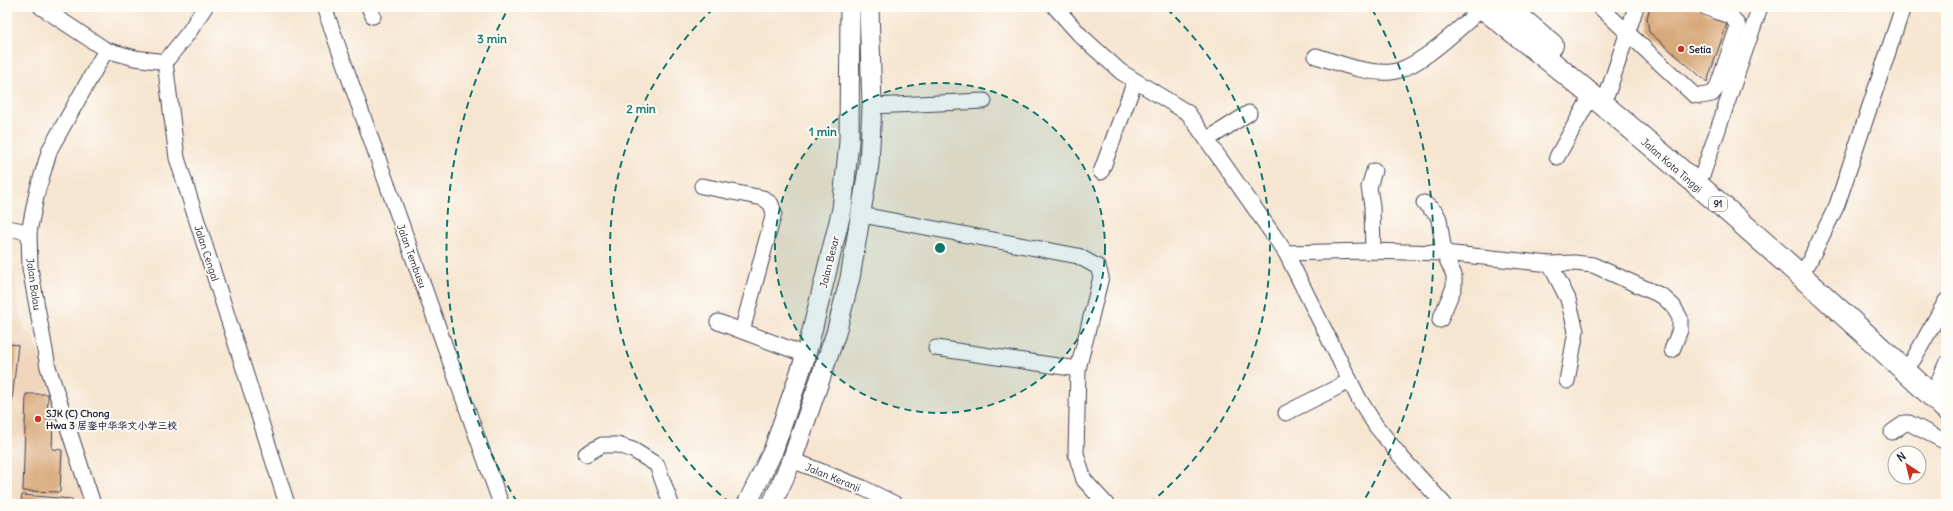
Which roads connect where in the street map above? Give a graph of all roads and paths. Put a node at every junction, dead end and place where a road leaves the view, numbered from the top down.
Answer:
1 (41, 7) edge
2 (205, 7) edge
3 (324, 7) edge
4 (850, 7) edge
5 (869, 7) edge
6 (1055, 7) edge
7 (1483, 7) edge
8 (1507, 7) edge
9 (1600, 7) edge
10 (1636, 7) edge
11 (1705, 7) edge
12 (1760, 7) edge
13 (1903, 7) edge
14 (1628, 32) junction
15 (106, 50) junction
16 (1316, 56) dead end
17 (165, 62) junction
18 (1135, 81) junction
19 (1599, 94) junction
20 (984, 101) dead end
21 (872, 106) junction
22 (1250, 113) dead end
23 (1208, 139) junction
24 (1557, 157) dead end
25 (1374, 171) dead end
26 (1101, 172) dead end
27 (1703, 173) junction
28 (702, 186) dead end
29 (1424, 203) dead end
30 (862, 215) junction
31 (7, 228) edge
32 (29, 232) junction
33 (1373, 251) junction
34 (1286, 253) junction
35 (1444, 253) junction
36 (1550, 264) junction
37 (1808, 264) junction
38 (1946, 301) edge
39 (1440, 320) dead end
40 (718, 322) dead end
41 (742, 330) junction
42 (936, 348) dead end
43 (1672, 350) dead end
44 (806, 355) junction
45 (1913, 360) junction
46 (1078, 369) junction
47 (1943, 379) edge
48 (1350, 381) junction
49 (1567, 381) dead end
50 (1946, 409) edge
51 (1286, 413) dead end
52 (1892, 432) dead end
53 (1946, 442) edge
54 (586, 454) dead end
55 (792, 460) junction
56 (93, 504) edge
57 (287, 504) edge
58 (501, 504) edge
59 (671, 504) edge
60 (747, 504) edge
61 (772, 504) edge
62 (895, 504) edge
63 (1106, 504) edge
64 (1444, 504) edge

1 - 15 street
2 - 17 street
3 - 58 street, Jalan Tembusu
4 - 44 main road, Jalan Besar
5 - 21 main road
6 - 18 street
7 - 16 street
7 - 19 highway, Jalan Kota Tinggi / 91
8 - 19 highway
9 - 14 street
10 - 14 street
11 - 14 street
12 - 27 street
13 - 37 street
14 - 19 street
15 - 17 street
15 - 32 street, Jalan Balau
17 - 57 street, Jalan Cengal
18 - 23 street
18 - 26 street
19 - 24 street
19 - 27 highway
19 - 50 highway, Jalan Kota Tinggi / 91
20 - 21 street
21 - 30 main road
22 - 23 street
23 - 34 street
25 - 33 street
27 - 37 highway
28 - 41 street
29 - 35 street
30 - 46 street
30 - 55 main road
31 - 32 street
32 - 56 street, Jalan Balau
33 - 34 street
33 - 35 street
34 - 48 street
35 - 36 street
35 - 39 street
36 - 43 street
36 - 49 street
37 - 45 highway
38 - 45 street
40 - 41 street
41 - 44 street
42 - 46 street
44 - 60 main road, Jalan Besar
45 - 47 highway
46 - 63 street
48 - 51 street
48 - 64 street
52 - 53 street
54 - 59 street
55 - 61 main road
55 - 62 street, Jalan Keranji

